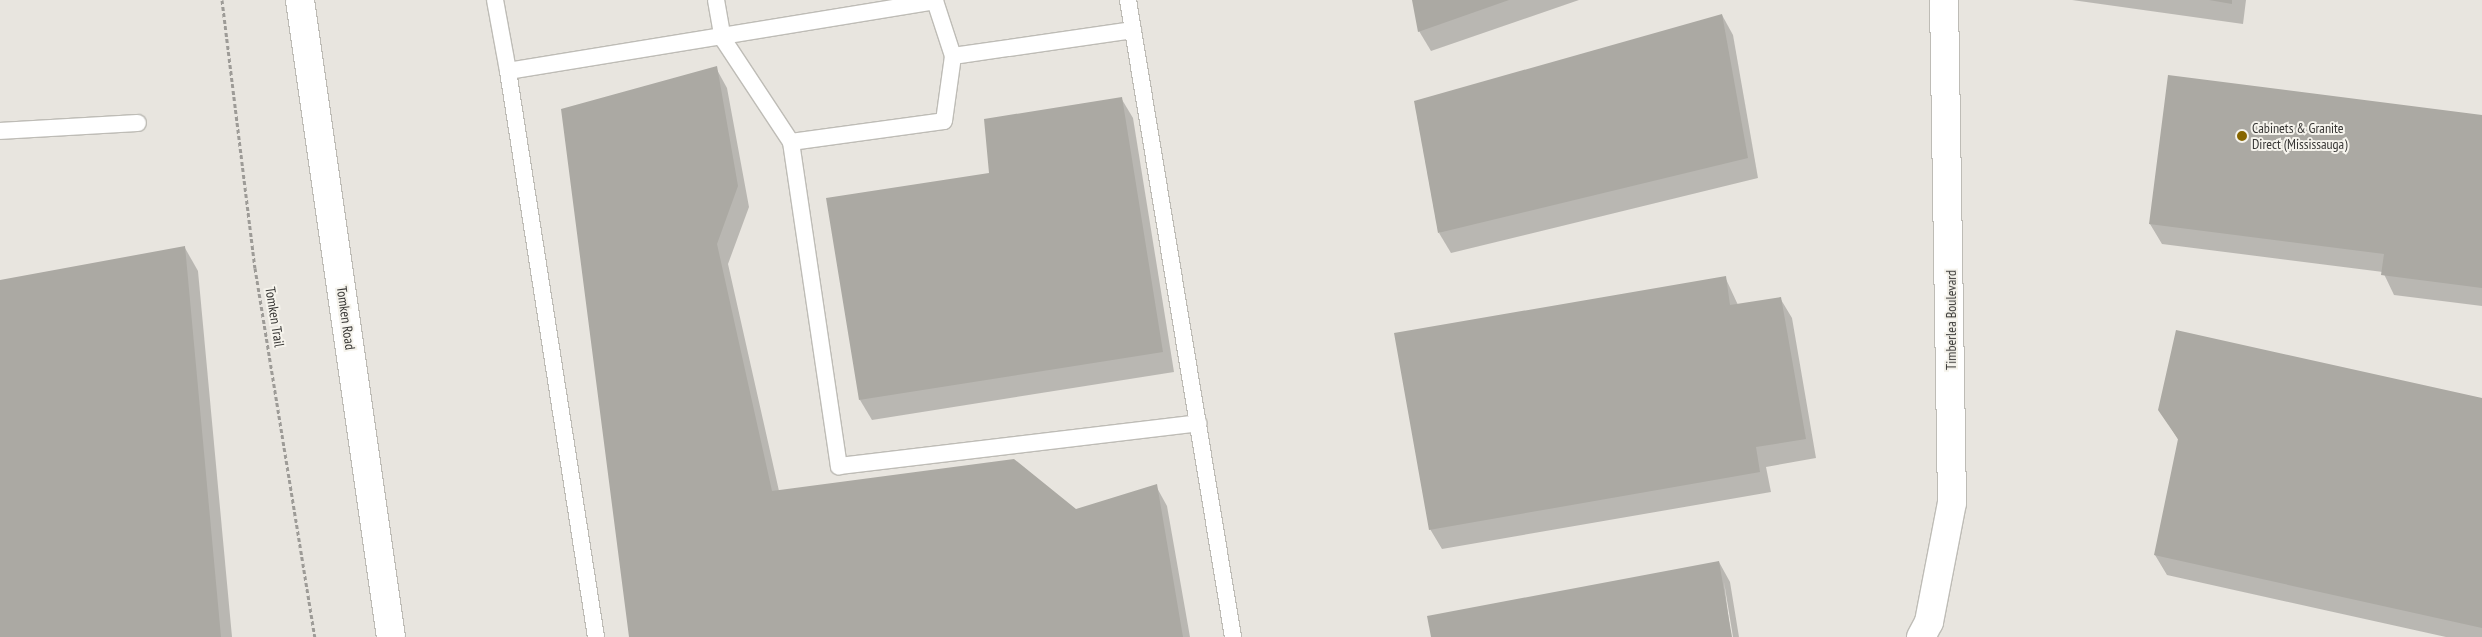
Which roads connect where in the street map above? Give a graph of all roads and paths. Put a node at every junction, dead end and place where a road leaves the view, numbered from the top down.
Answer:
1 (222, 0) edge
2 (300, 0) edge
3 (495, 0) edge
4 (716, 0) edge
5 (1128, 0) edge
6 (1944, 0) edge
7 (1133, 30) junction
8 (722, 33) junction
9 (953, 56) junction
10 (508, 71) junction
11 (138, 123) dead end
12 (0, 131) edge
13 (791, 142) junction
14 (1198, 424) junction
15 (315, 637) edge
16 (392, 637) edge
17 (596, 637) edge
18 (1233, 637) edge
19 (1922, 637) edge

1 - 15 path, Tomken Trail
2 - 16 main road, Tomken Road
3 - 10 lane
4 - 8 lane
5 - 7 lane
6 - 19 main road, Timberlea Boulevard
7 - 9 lane
7 - 14 lane
8 - 9 lane
8 - 10 lane
8 - 13 lane
9 - 13 lane
10 - 17 lane
11 - 12 lane
13 - 14 lane
14 - 18 lane

